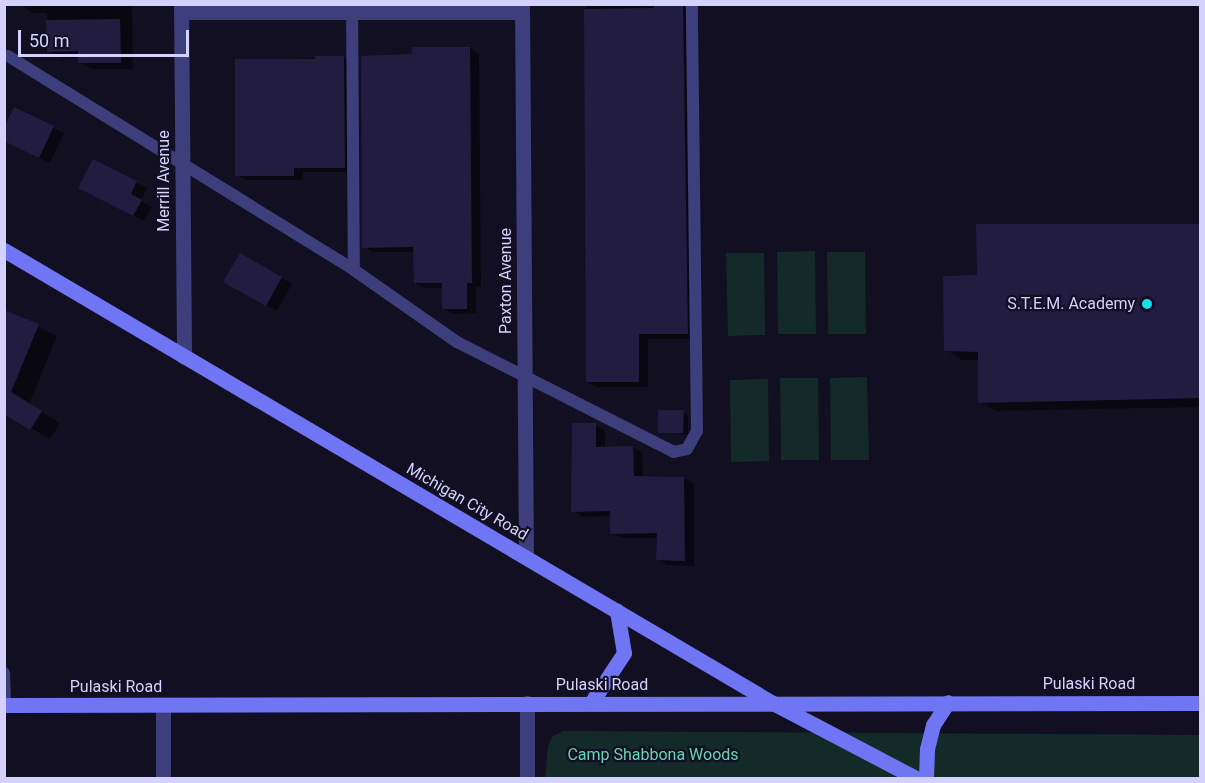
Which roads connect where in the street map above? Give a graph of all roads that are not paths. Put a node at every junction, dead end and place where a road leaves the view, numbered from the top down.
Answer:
1 (692, 4) edge
2 (181, 8) edge
3 (352, 8) edge
4 (522, 8) edge
5 (8, 56) dead end
6 (182, 161) junction
7 (4, 250) edge
8 (354, 270) junction
9 (184, 357) junction
10 (525, 375) junction
11 (526, 557) junction
12 (617, 611) junction
13 (4, 673) edge
14 (771, 702) junction
15 (948, 702) junction
16 (527, 703) junction
17 (591, 703) junction
18 (1200, 703) edge
19 (5, 705) edge
20 (163, 705) junction
21 (163, 778) edge
22 (527, 778) edge
23 (916, 778) edge
24 (926, 778) edge

1 - 10 lane
2 - 3 street
2 - 6 street, Merrill Avenue
3 - 4 street
3 - 8 lane
4 - 10 street, Paxton Avenue
5 - 6 lane
6 - 8 lane
6 - 9 street, Merrill Avenue
7 - 9 street, Michigan City Road
8 - 10 lane
9 - 11 street, Michigan City Road
10 - 11 street, Paxton Avenue
11 - 12 street, Michigan City Road
12 - 14 street, Michigan City Road
12 - 17 street
13 - 19 lane
14 - 15 street, Pulaski Road
14 - 17 street, Pulaski Road
14 - 23 street, Michigan City Road
15 - 18 street, Pulaski Road
15 - 24 street
16 - 17 street, Pulaski Road
16 - 20 street, Pulaski Road
16 - 22 street
19 - 20 street, Pulaski Road
20 - 21 street

